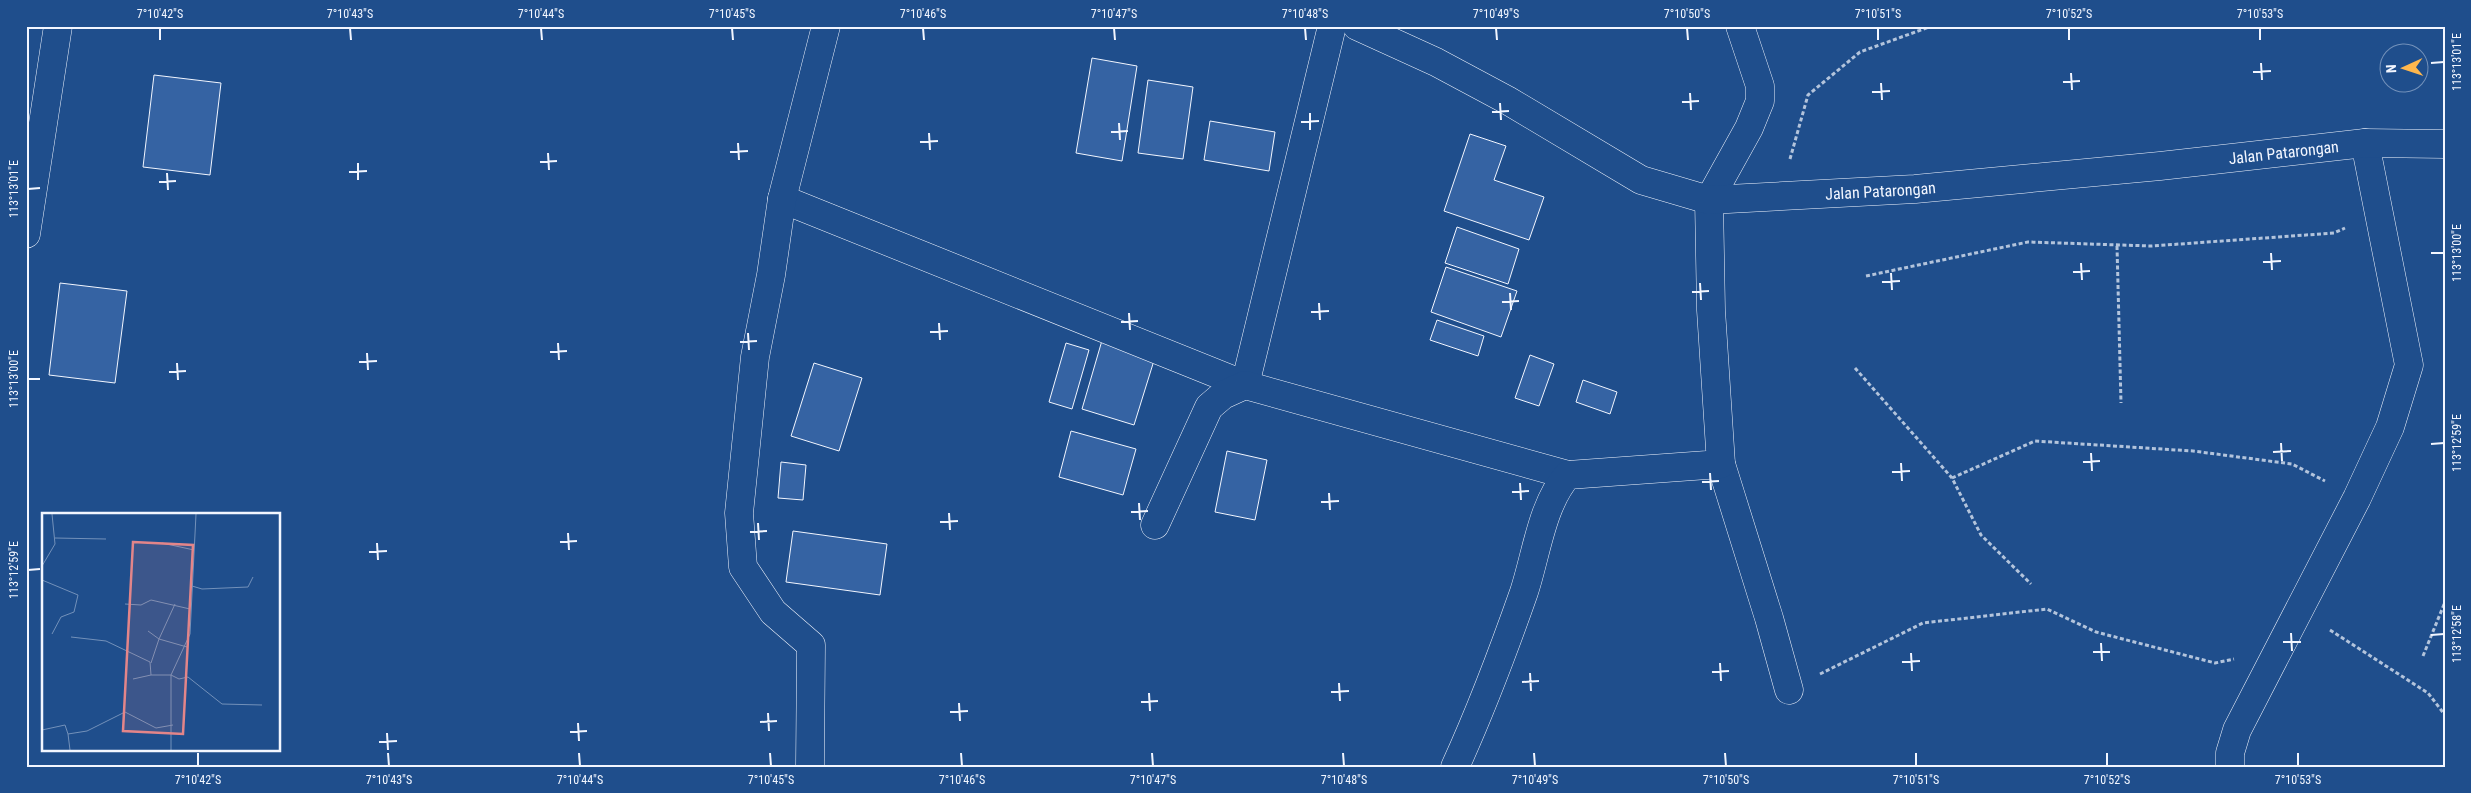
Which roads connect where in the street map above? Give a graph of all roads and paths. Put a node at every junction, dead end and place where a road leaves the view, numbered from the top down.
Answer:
1 (58, 26) edge
2 (826, 26) edge
3 (1332, 26) edge
4 (1357, 26) edge
5 (1740, 26) edge
6 (1932, 26) edge
7 (2365, 143) junction
8 (2445, 144) edge
9 (1780, 196) junction
10 (782, 199) junction
11 (1709, 200) junction
12 (2379, 213) junction
13 (26, 234) edge
14 (2116, 246) junction
15 (1866, 276) dead end
16 (1855, 368) dead end
17 (1245, 385) junction
18 (2121, 403) dead end
19 (1721, 464) junction
20 (1568, 475) junction
21 (1952, 478) junction
22 (2356, 498) junction
23 (1155, 525) dead end
24 (2031, 584) dead end
25 (2445, 602) edge
26 (2326, 628) dead end
27 (2280, 648) junction
28 (2422, 656) dead end
29 (1789, 690) joint
30 (2445, 715) edge
31 (810, 767) edge
32 (1455, 767) edge
33 (2230, 767) edge

1 - 13 street
2 - 10 street
3 - 17 street
4 - 11 street, Jalan Patarongan
5 - 11 street
6 - 9 path
7 - 8 street, Jalan Patarongan
7 - 9 street, Jalan Patarongan
7 - 12 street
9 - 11 street, Jalan Patarongan
10 - 17 street
10 - 31 street
11 - 19 street
12 - 14 path
12 - 22 street
14 - 15 path
14 - 18 path
16 - 21 path
17 - 20 street
17 - 23 street
19 - 20 street
19 - 29 street
20 - 32 street
21 - 22 path
21 - 24 path
22 - 27 street
25 - 28 path
26 - 30 path
27 - 29 path
27 - 33 street

